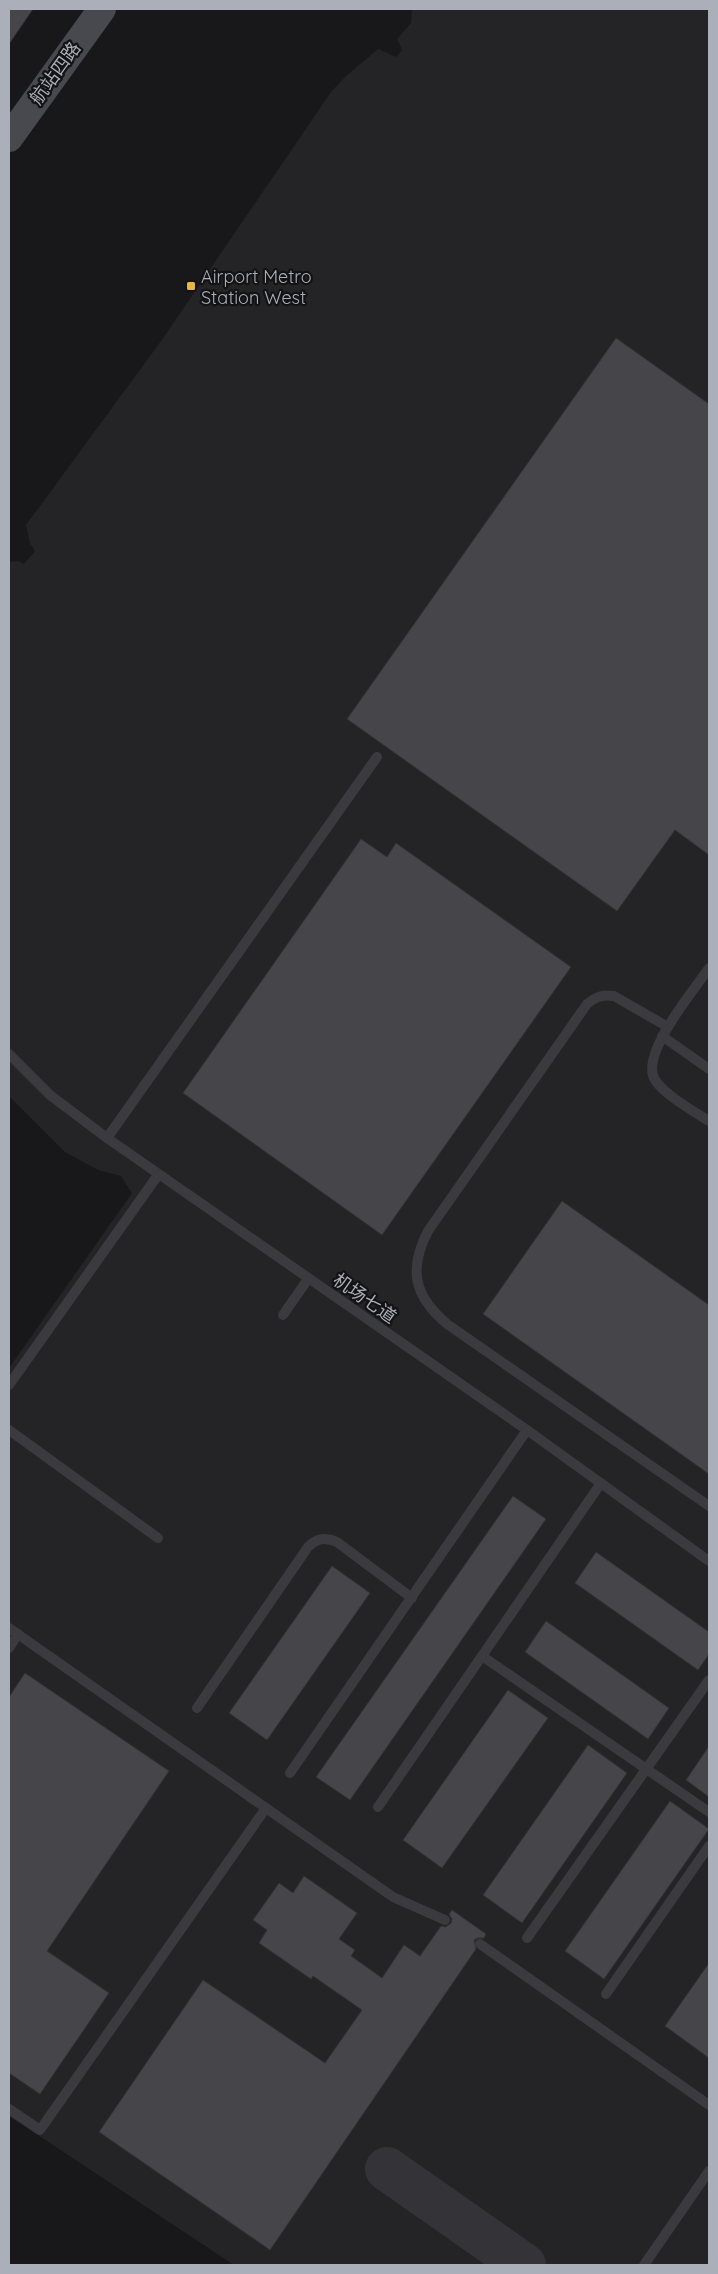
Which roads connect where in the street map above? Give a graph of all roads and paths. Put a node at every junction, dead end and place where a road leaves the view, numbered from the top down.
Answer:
1 (102, 9) edge
2 (9, 138) edge
3 (377, 757) dead end
4 (709, 968) edge
5 (665, 1031) junction
6 (9, 1054) edge
7 (709, 1069) edge
8 (709, 1121) edge
9 (107, 1138) junction
10 (158, 1175) junction
11 (308, 1279) junction
12 (283, 1315) dead end
13 (9, 1386) edge
14 (9, 1430) edge
15 (527, 1430) junction
16 (601, 1483) junction
17 (709, 1506) edge
18 (158, 1538) dead end
19 (709, 1561) edge
20 (412, 1598) junction
21 (9, 1628) edge
22 (18, 1634) junction
23 (9, 1648) edge
24 (482, 1656) junction
25 (709, 1680) edge
26 (197, 1708) dead end
27 (646, 1769) junction
28 (290, 1773) dead end
29 (266, 1808) junction
30 (378, 1808) dead end
31 (709, 1812) edge
32 (709, 1846) edge
33 (445, 1920) dead end
34 (527, 1938) dead end
35 (480, 1944) dead end
36 (606, 1994) dead end
37 (709, 2105) edge
38 (9, 2109) edge
39 (709, 2171) edge
40 (644, 2265) edge

1 - 2 main road, 航站四路
3 - 9 lane
4 - 5 lane
5 - 7 lane
5 - 8 lane
5 - 17 lane
6 - 9 lane, 机场七道
9 - 10 lane, 机场七道
10 - 11 lane, 机场七道
10 - 13 lane
11 - 12 lane
11 - 15 lane, 机场七道
14 - 18 lane
15 - 16 lane, 机场七道
15 - 20 lane
16 - 19 lane, 机场七道
16 - 24 lane
20 - 26 lane
20 - 28 lane
21 - 22 lane
22 - 23 lane
22 - 29 lane
24 - 27 lane
24 - 30 lane
25 - 27 lane
27 - 31 lane
27 - 34 lane
29 - 33 lane
29 - 38 lane
32 - 36 lane
35 - 37 lane
39 - 40 lane

